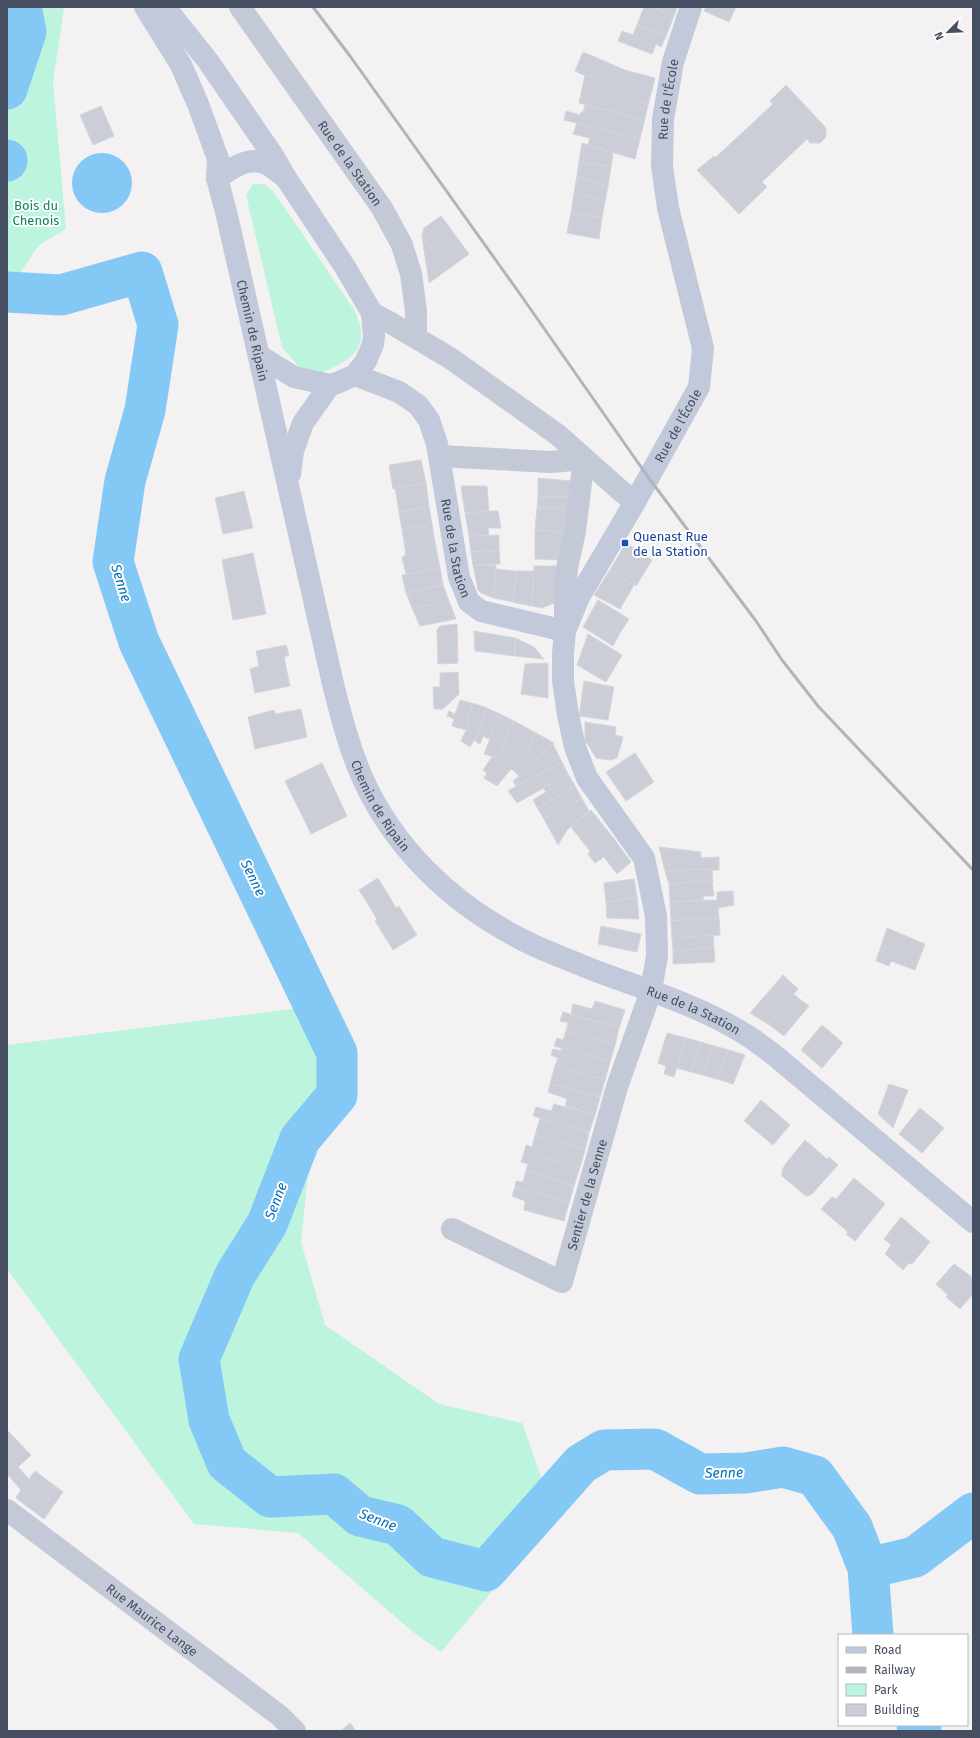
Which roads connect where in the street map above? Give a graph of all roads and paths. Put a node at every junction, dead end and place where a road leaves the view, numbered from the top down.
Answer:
1 (144, 7) edge
2 (165, 7) edge
3 (240, 7) edge
4 (690, 7) edge
5 (217, 178) junction
6 (286, 178) junction
7 (372, 313) junction
8 (416, 337) junction
9 (260, 356) junction
10 (355, 374) junction
11 (330, 385) junction
12 (439, 456) junction
13 (584, 459) junction
14 (288, 483) junction
15 (635, 502) junction
16 (565, 631) junction
17 (651, 991) junction
18 (973, 1222) edge
19 (452, 1229) dead end
20 (7, 1510) edge
21 (295, 1731) edge

1 - 5 street, Chemin de Ripain
2 - 6 street
3 - 8 street, Rue de la Station
4 - 15 street, Rue de l'École
5 - 6 street
5 - 9 street, Chemin de Ripain
6 - 7 street
7 - 8 street
7 - 10 street
8 - 13 street
9 - 11 street
9 - 14 street, Chemin de Ripain
10 - 11 street
10 - 12 street, Rue de la Station
11 - 14 street, Chemin de Ripain
12 - 13 street
12 - 16 street, Rue de la Station
13 - 15 street
13 - 16 street
14 - 17 street, Chemin de Ripain
15 - 16 street, Rue de l'École
16 - 17 street, Rue de la Station
17 - 18 street, Rue de la Station
17 - 19 street, Sentier de la Senne
20 - 21 street, Rue Maurice Lange

